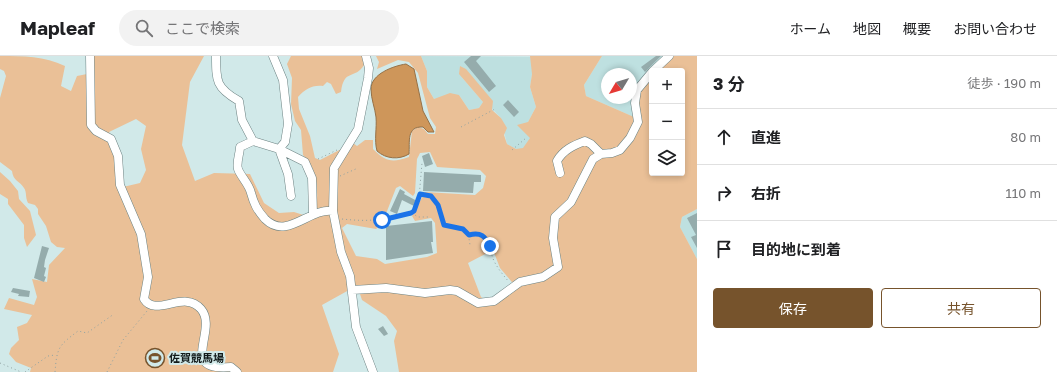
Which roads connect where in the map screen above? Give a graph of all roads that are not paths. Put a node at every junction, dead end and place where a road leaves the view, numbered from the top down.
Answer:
1 (90, 56) edge
2 (216, 56) edge
3 (273, 56) edge
4 (366, 56) edge
5 (669, 56) edge
6 (655, 68) edge
7 (649, 75) edge
8 (253, 141) junction
9 (279, 149) junction
10 (602, 154) junction
11 (560, 173) dead end
12 (291, 196) dead end
13 (313, 214) junction
14 (334, 215) junction
15 (352, 290) junction
16 (237, 372) edge
17 (373, 372) edge

1 - 16 street
2 - 8 street
3 - 9 street
4 - 14 street
5 - 6 street
7 - 10 street
8 - 9 street
8 - 13 street
9 - 12 street
9 - 13 street
10 - 11 street
10 - 15 street
13 - 14 street
14 - 15 street
15 - 17 street

